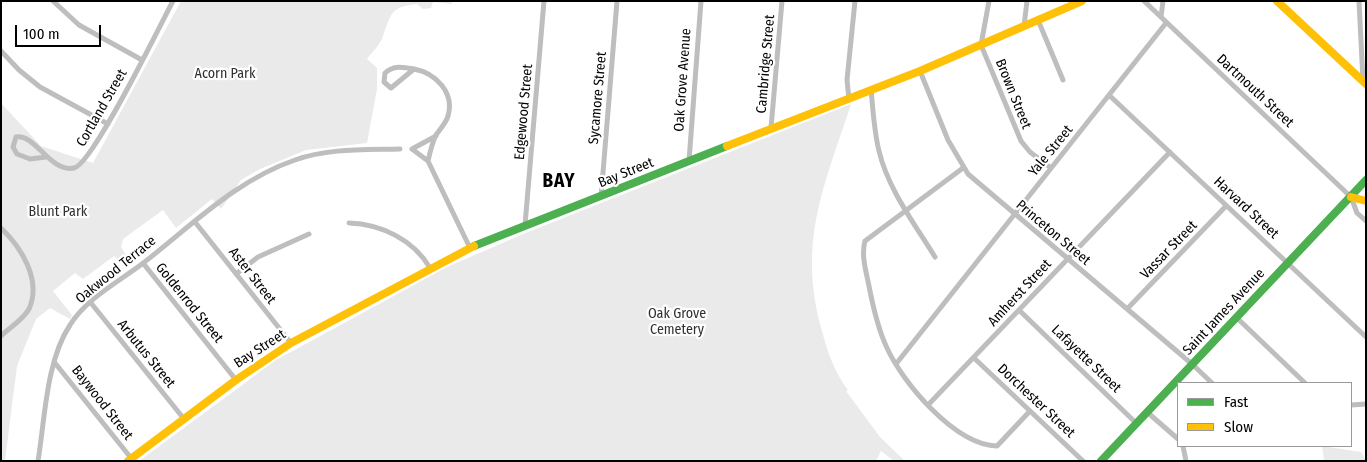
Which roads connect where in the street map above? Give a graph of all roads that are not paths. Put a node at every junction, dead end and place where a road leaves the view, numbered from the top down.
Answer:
1 (53, 1) edge
2 (173, 1) edge
3 (544, 1) edge
4 (617, 1) edge
5 (701, 1) edge
6 (782, 1) edge
7 (855, 1) edge
8 (1027, 1) edge
9 (1082, 1) edge
10 (1144, 1) edge
11 (1162, 1) edge
12 (1277, 1) edge
13 (1359, 1) edge
14 (988, 2) edge
15 (1160, 17) junction
16 (1038, 20) junction
17 (1166, 23) junction
18 (1024, 26) junction
19 (981, 44) junction
20 (1, 50) edge
21 (142, 60) junction
22 (414, 69) junction
23 (920, 71) junction
24 (1063, 80) dead end
25 (1364, 82) edge
26 (871, 89) junction
27 (1110, 96) junction
28 (849, 99) junction
29 (108, 124) junction
30 (772, 128) junction
31 (436, 136) junction
32 (400, 148) dead end
33 (1170, 152) junction
34 (46, 157) junction
35 (428, 161) junction
36 (688, 161) junction
37 (963, 168) junction
38 (1051, 168) junction
39 (1366, 180) edge
40 (601, 197) junction
41 (1351, 197) junction
42 (1366, 201) edge
43 (1226, 206) junction
44 (906, 210) junction
45 (1014, 215) junction
46 (1366, 221) edge
47 (196, 222) junction
48 (349, 223) dead end
49 (525, 226) junction
50 (1, 228) edge
51 (309, 234) dead end
52 (470, 248) junction
53 (935, 256) dead end
54 (1067, 260) junction
55 (1288, 262) junction
56 (143, 263) junction
57 (430, 268) junction
58 (236, 274) junction
59 (91, 303) junction
60 (1128, 309) junction
61 (1020, 311) junction
62 (1236, 317) junction
63 (1, 336) edge
64 (1366, 337) edge
65 (291, 344) junction
66 (974, 358) junction
67 (55, 363) junction
68 (896, 364) junction
69 (1192, 364) junction
70 (236, 380) junction
71 (1211, 382) edge
72 (1304, 382) edge
73 (1366, 404) edge
74 (928, 405) junction
75 (1352, 405) edge
76 (1030, 411) junction
77 (1147, 412) junction
78 (184, 419) junction
79 (1136, 423) junction
80 (1177, 438) edge
81 (1183, 447) edge
82 (129, 459) edge
83 (38, 461) edge
84 (1083, 461) edge
85 (1101, 461) edge
86 (1186, 461) edge

1 - 21 street
2 - 21 street, Cortland Street
3 - 49 street, Edgewood Street
4 - 40 street, Sycamore Street
5 - 36 street, Oak Grove Avenue
6 - 30 street, Cambridge Street
7 - 28 street
8 - 18 street
9 - 16 main road, Bay Street
10 - 15 street, Dartmouth Street
11 - 15 street
12 - 25 main road
13 - 25 street
14 - 19 street
15 - 17 street, Dartmouth Street
16 - 18 main road, Bay Street
16 - 24 street
17 - 27 street, Yale Street
17 - 41 street, Dartmouth Street
18 - 19 main road, Bay Street
19 - 23 main road, Bay Street
19 - 38 street, Brown Street
20 - 29 street
21 - 29 street, Cortland Street
22 - 22 street
22 - 31 street
23 - 26 main road, Bay Street
23 - 37 street, Princeton Street
26 - 28 main road, Bay Street
26 - 44 street
27 - 33 street, Harvard Street
27 - 38 street, Yale Street
28 - 30 main road, Bay Street
29 - 34 street, Cortland Street
30 - 36 main road, Bay Street
31 - 35 street
31 - 35 street
32 - 47 street, Oakwood Terrace
33 - 43 street, Harvard Street
33 - 54 street, Amherst Street
34 - 34 street, Cortland Street
35 - 52 street
36 - 40 main road, Bay Street
37 - 44 street
37 - 45 street, Princeton Street
38 - 45 street, Yale Street
39 - 41 main road, Saint James Avenue
40 - 49 main road, Bay Street
41 - 42 main road
41 - 46 street, Dartmouth Street
41 - 55 main road, Saint James Avenue
43 - 55 street, Harvard Street
43 - 60 street, Vassar Street
44 - 53 street
44 - 68 street
45 - 54 street, Princeton Street
45 - 68 street, Yale Street
47 - 56 street, Oakwood Terrace
47 - 58 street, Aster Street
48 - 57 street
49 - 52 main road, Bay Street
50 - 63 street
51 - 58 street
52 - 57 main road, Bay Street
54 - 60 street, Princeton Street
54 - 61 street, Amherst Street
55 - 62 main road, Saint James Avenue
55 - 64 street, Harvard Street
56 - 59 street, Oakwood Terrace
56 - 70 street, Goldenrod Street
57 - 65 main road, Bay Street
58 - 65 street, Aster Street
59 - 67 street, Oakwood Terrace
59 - 78 street, Arbutus Street
60 - 69 street, Princeton Street
61 - 66 street, Amherst Street
61 - 79 street, Lafayette Street
62 - 69 main road, Saint James Avenue
62 - 72 street
65 - 70 main road, Bay Street
66 - 74 street, Amherst Street
66 - 76 street, Dorchester Street
67 - 82 street, Baywood Street
67 - 83 street, Oakwood Terrace
68 - 74 street
69 - 71 street, Princeton Street
69 - 77 main road, Saint James Avenue
70 - 78 main road, Bay Street
73 - 75 street
74 - 76 street
76 - 84 street, Dorchester Street
77 - 79 main road, Saint James Avenue
77 - 80 street
78 - 82 main road, Bay Street
79 - 85 main road, Saint James Avenue
81 - 86 street

